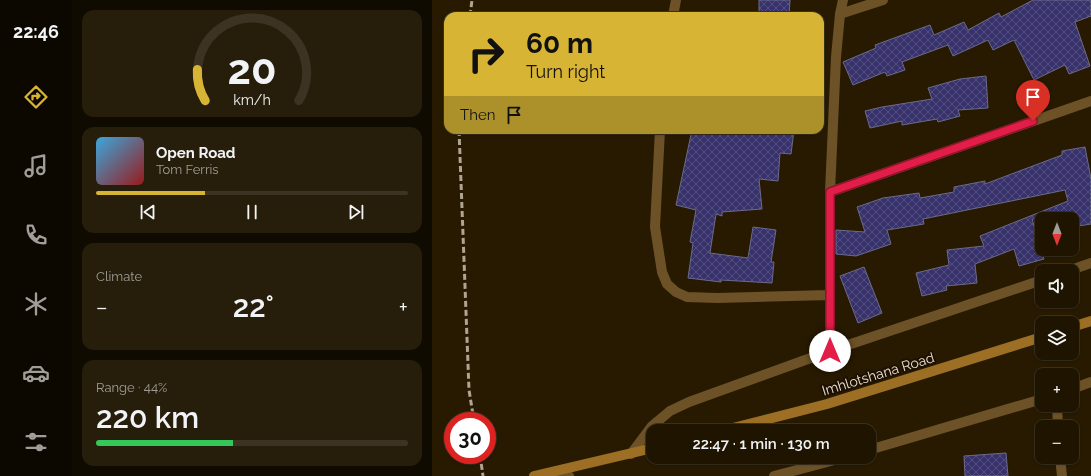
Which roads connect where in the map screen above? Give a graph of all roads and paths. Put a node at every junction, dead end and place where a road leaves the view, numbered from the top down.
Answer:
1 (676, 0) edge
2 (843, 0) edge
3 (883, 0) edge
4 (674, 12) edge
5 (840, 14) junction
6 (1091, 101) edge
7 (660, 134) edge
8 (830, 192) junction
9 (1091, 263) edge
10 (1079, 267) edge
11 (1035, 282) edge
12 (830, 295) junction
13 (1091, 321) edge
14 (1079, 325) edge
15 (1035, 339) edge
16 (830, 351) junction
17 (1091, 382) edge
18 (1079, 386) edge
19 (1035, 401) edge
20 (748, 424) edge
21 (876, 448) edge
22 (646, 450) edge
23 (631, 454) junction
24 (819, 464) edge
25 (1061, 464) edge
26 (555, 472) junction
27 (534, 476) edge
28 (569, 476) edge
29 (774, 476) edge
30 (1062, 476) edge

1 - 4 street
2 - 5 street
3 - 5 street
5 - 8 street
6 - 8 street
7 - 12 street
8 - 12 street
9 - 10 street
11 - 16 street
12 - 16 street
13 - 14 street
15 - 20 street, Imhlotshana Road
16 - 23 street
17 - 18 street
19 - 21 street
22 - 23 street
23 - 26 street
24 - 29 street
25 - 30 street
26 - 27 street
26 - 28 street

